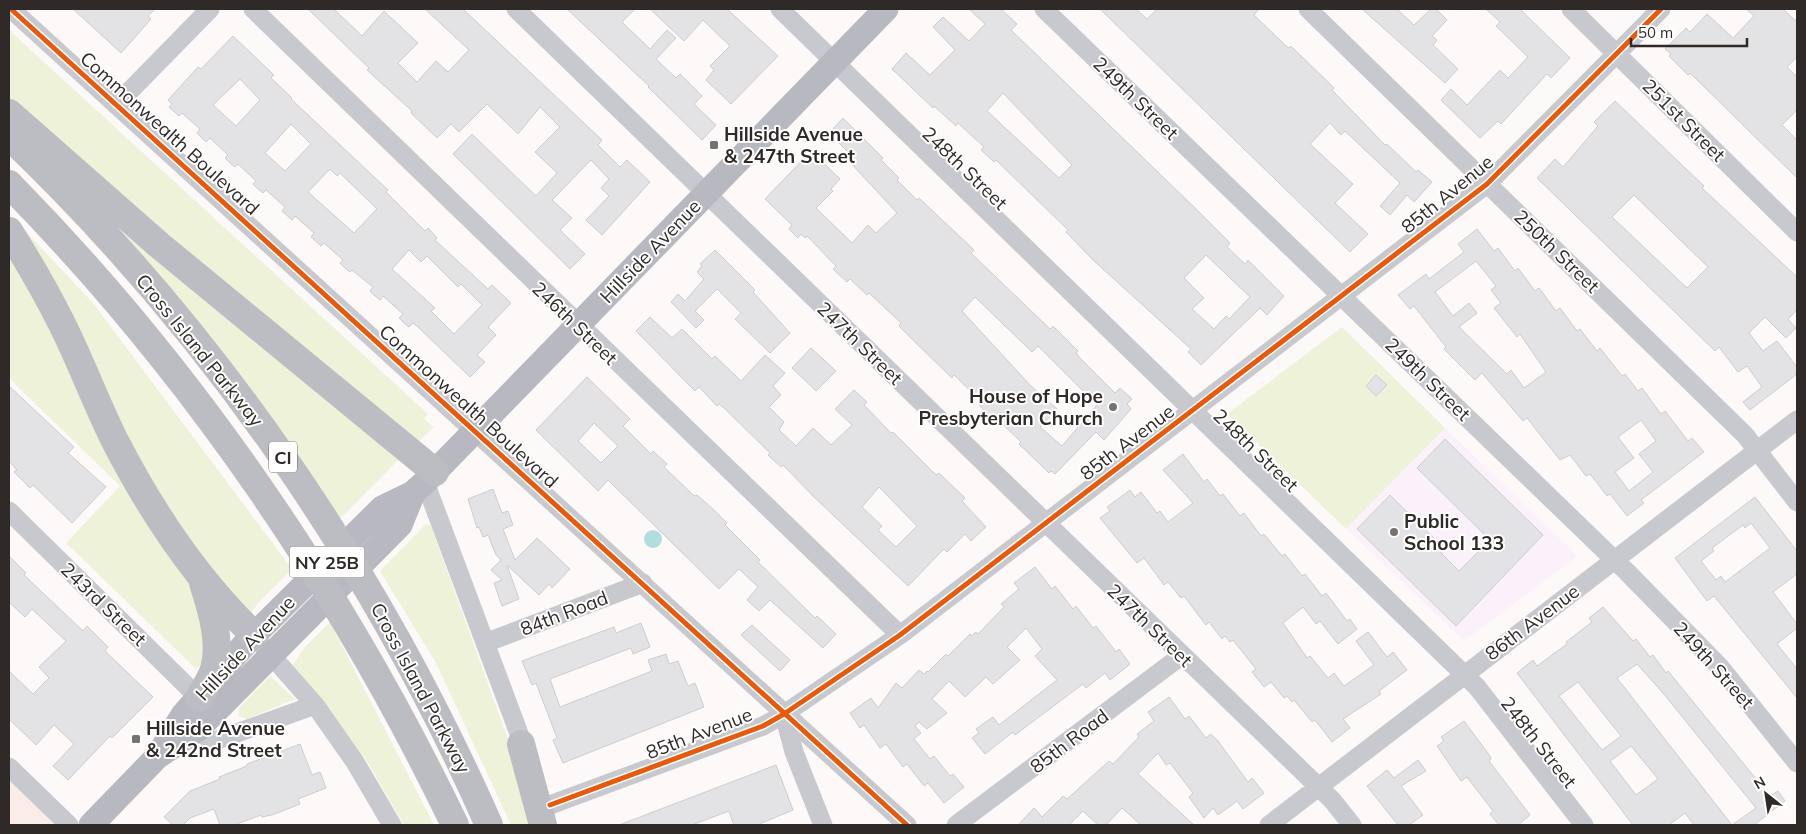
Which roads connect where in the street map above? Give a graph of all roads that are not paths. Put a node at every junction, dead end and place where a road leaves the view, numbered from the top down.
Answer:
1 (11, 9) edge
2 (210, 9) edge
3 (253, 9) edge
4 (516, 9) edge
5 (780, 9) edge
6 (886, 9) edge
7 (1044, 9) edge
8 (1308, 9) edge
9 (1571, 9) edge
10 (1661, 9) edge
11 (1617, 54) junction
12 (834, 62) junction
13 (116, 105) junction
14 (9, 113) edge
15 (9, 136) edge
16 (9, 184) edge
17 (1487, 184) junction
18 (706, 193) junction
19 (9, 231) edge
20 (1797, 232) edge
21 (1342, 296) junction
22 (578, 325) junction
23 (1193, 410) junction
24 (1797, 420) edge
25 (475, 431) junction
26 (1758, 451) junction
27 (424, 482) junction
28 (1797, 502) edge
29 (9, 511) edge
30 (391, 516) junction
31 (1045, 524) junction
32 (1614, 560) junction
33 (201, 575) junction
34 (643, 583) junction
35 (266, 635) junction
36 (900, 635) junction
37 (485, 643) junction
38 (1181, 656) junction
39 (1464, 674) junction
40 (199, 698) junction
41 (315, 705) junction
42 (784, 714) junction
43 (198, 729) junction
44 (521, 744) joint
45 (157, 757) junction
46 (1797, 763) edge
47 (9, 767) edge
48 (1318, 787) junction
49 (547, 815) edge
50 (69, 825) edge
51 (91, 825) edge
52 (392, 825) edge
53 (455, 825) edge
54 (489, 825) edge
55 (557, 825) edge
56 (823, 825) edge
57 (907, 825) edge
58 (956, 825) edge
59 (1269, 825) edge
60 (1352, 825) edge
61 (1584, 825) edge

1 - 13 street, Commonwealth Boulevard
2 - 13 street
3 - 22 street, 246th Street
4 - 18 street, 247th Street
5 - 12 street, 248th Street
6 - 12 main road, Hillside Avenue / NY 25B
7 - 21 street, 249th Street
8 - 17 street, 250th Street
9 - 11 street, 251st Street
10 - 11 street, 85th Avenue
11 - 17 street, 85th Avenue
11 - 20 street, 251st Street
12 - 18 main road, Hillside Avenue / NY 25B
12 - 23 street, 248th Street
13 - 25 street, Commonwealth Boulevard
14 - 27 highway
15 - 54 highway, Cross Island Parkway / CI
16 - 53 highway, Cross Island Parkway / CI
17 - 21 street, 85th Avenue
17 - 26 street, 250th Street
18 - 22 main road, Hillside Avenue / NY 25B
18 - 31 street, 247th Street
19 - 33 highway
21 - 23 street, 85th Avenue
21 - 32 street, 249th Street
22 - 25 main road, Hillside Avenue / NY 25B
22 - 36 street, 246th Street
23 - 31 street, 85th Avenue
23 - 39 street, 248th Street
24 - 26 street, 86th Avenue
25 - 27 main road, Hillside Avenue / NY 25B
25 - 34 street, Commonwealth Boulevard
26 - 28 street, 250th Street
26 - 32 street, 86th Avenue
27 - 30 main road, Hillside Avenue / NY 25B
27 - 37 street
29 - 40 street, 243rd Street
30 - 35 main road, Hillside Avenue / NY 25B
30 - 35 main road, Hillside Avenue / NY 25B
31 - 36 street, 85th Avenue
31 - 38 street, 247th Street
32 - 39 street, 86th Avenue
32 - 46 street, 249th Street
33 - 35 highway
33 - 40 highway
34 - 37 street, 84th Road
34 - 42 street, Commonwealth Boulevard
35 - 40 main road, Hillside Avenue / NY 25B
35 - 41 street
35 - 43 main road, Hillside Avenue / NY 25B
36 - 42 street, 85th Avenue
37 - 44 street
38 - 48 street, 247th Street
38 - 58 street, 85th Road
39 - 48 street, 86th Avenue
39 - 61 street, 248th Street
40 - 45 main road, Hillside Avenue / NY 25B
41 - 43 street
41 - 52 street
42 - 49 street, 85th Avenue
42 - 56 street
42 - 57 street, Commonwealth Boulevard
43 - 45 main road, Hillside Avenue / NY 25B
44 - 49 highway
45 - 51 main road, Hillside Avenue / NY 25B
47 - 50 street
48 - 59 street, 86th Avenue
48 - 60 street, 247th Street
49 - 55 street

